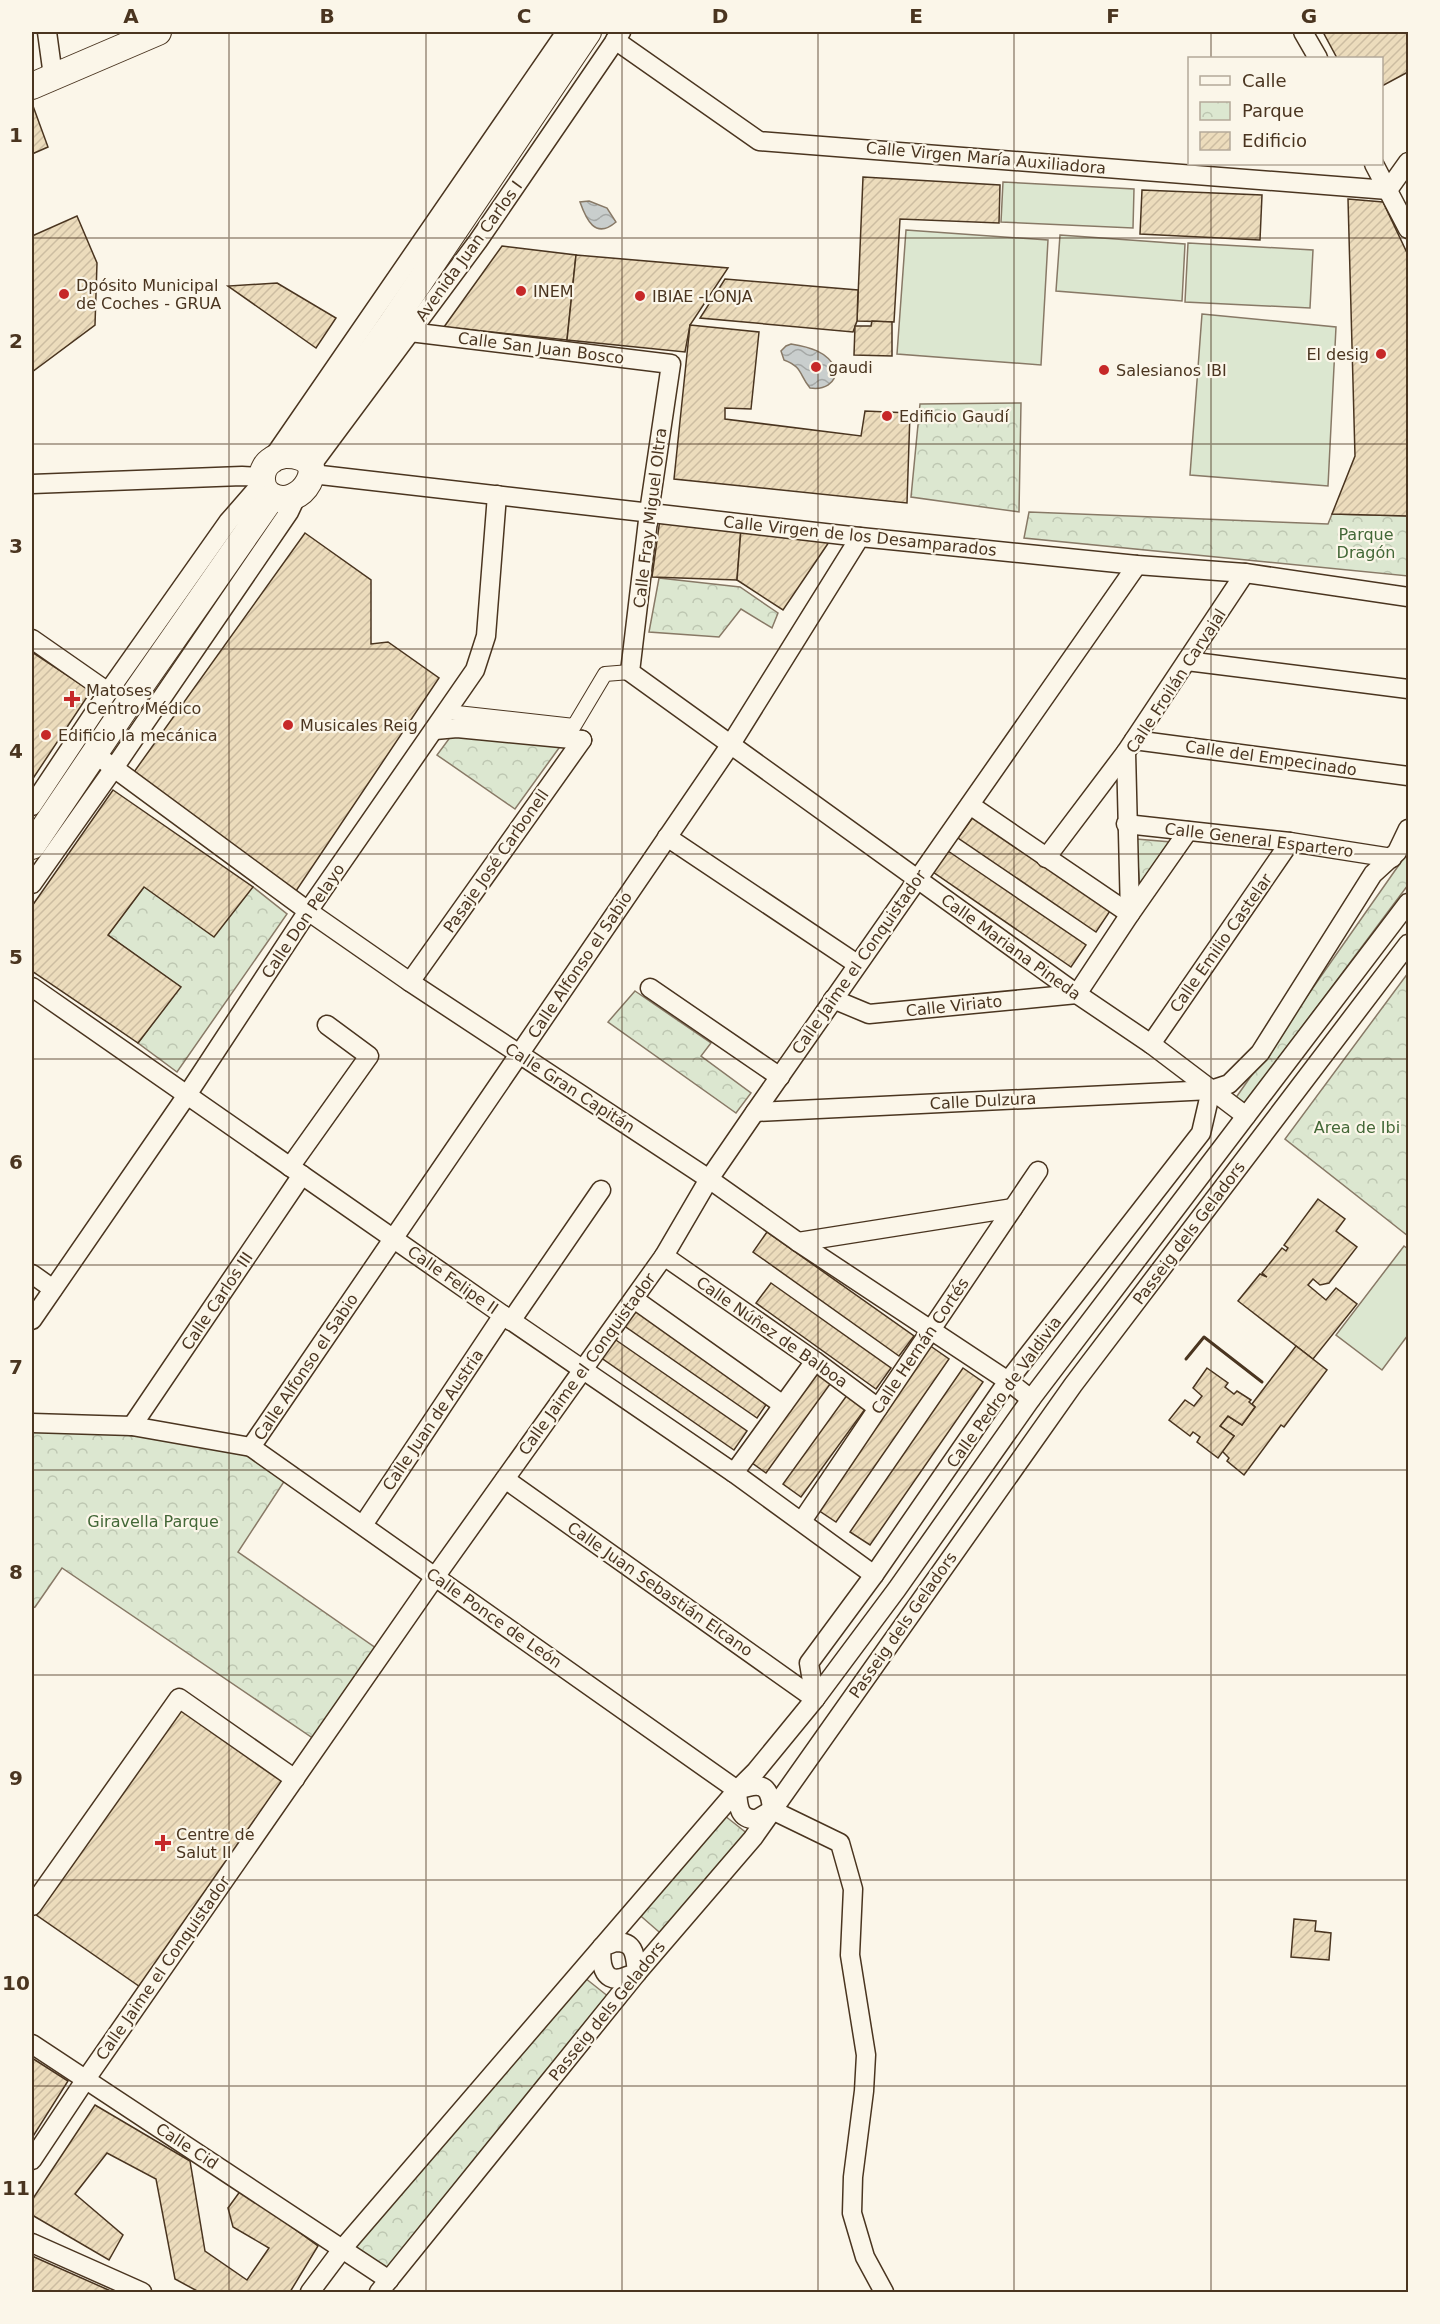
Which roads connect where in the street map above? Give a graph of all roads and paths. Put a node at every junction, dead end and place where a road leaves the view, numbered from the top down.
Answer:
1 (47, 32) edge
2 (158, 32) edge
3 (566, 32) edge
4 (588, 32) edge
5 (1303, 32) edge
6 (618, 36) edge
7 (1317, 57) edge
8 (42, 81) edge
9 (1408, 162) edge
10 (1375, 165) edge
11 (1388, 190) junction
12 (1408, 229) edge
13 (401, 327) junction
14 (671, 364) joint
15 (307, 465) junction
16 (273, 482) junction
17 (32, 484) edge
18 (497, 495) junction
19 (649, 512) junction
20 (860, 537) junction
21 (1137, 565) junction
22 (1245, 573) junction
23 (1408, 597) edge
24 (32, 639) edge
25 (1187, 662) junction
26 (630, 672) junction
27 (1408, 689) edge
28 (108, 692) junction
29 (448, 712) junction
30 (435, 730) junction
31 (731, 744) junction
32 (1130, 746) junction
33 (104, 761) junction
34 (1408, 776) edge
35 (970, 805) junction
36 (32, 806) edge
37 (1126, 824) junction
38 (1408, 829) edge
39 (1188, 831) junction
40 (667, 837) junction
41 (1290, 842) junction
42 (32, 846) edge
43 (1046, 858) junction
44 (1392, 858) junction
45 (917, 879) junction
46 (32, 884) edge
47 (1408, 903) edge
48 (308, 911) junction
49 (1130, 914) junction
50 (1408, 944) edge
51 (857, 964) junction
52 (410, 982) junction
53 (32, 987) edge
54 (650, 988) dead end
55 (1077, 994) junction
56 (833, 999) junction
57 (327, 1025) dead end
58 (1151, 1044) junction
59 (519, 1055) junction
60 (780, 1077) junction
61 (1211, 1090) junction
62 (187, 1095) junction
63 (755, 1112) junction
64 (1246, 1116) junction
65 (296, 1171) junction
66 (1038, 1172) dead end
67 (709, 1179) junction
68 (602, 1190) dead end
69 (1013, 1208) junction
70 (393, 1239) junction
71 (798, 1242) junction
72 (664, 1256) junction
73 (32, 1274) edge
74 (53, 1289) junction
75 (634, 1299) junction
76 (507, 1318) junction
77 (32, 1320) edge
78 (931, 1330) junction
79 (815, 1361) junction
80 (583, 1370) junction
81 (1008, 1381) junction
82 (1031, 1399) junction
83 (783, 1406) junction
84 (878, 1408) junction
85 (32, 1423) edge
86 (132, 1426) junction
87 (251, 1447) junction
88 (734, 1473) junction
89 (505, 1479) junction
90 (802, 1521) junction
91 (363, 1525) junction
92 (874, 1575) junction
93 (435, 1577) junction
94 (815, 1699) junction
95 (295, 1779) junction
96 (737, 1790) junction
97 (772, 1810) junction
98 (32, 1906) edge
99 (602, 1947) junction
100 (637, 1973) junction
101 (32, 2044) edge
102 (86, 2079) junction
103 (32, 2160) edge
104 (32, 2243) edge
105 (343, 2248) junction
106 (384, 2286) edge
107 (142, 2292) edge
108 (310, 2292) edge
109 (884, 2292) edge

1 - 8 street
2 - 8 main road
3 - 16 street
4 - 13 main road, Avenida Juan Carlos I
5 - 7 street
6 - 11 street, Calle Virgen María Auxiliadora
6 - 13 street, Avenida Juan Carlos I
9 - 11 street
10 - 11 street
11 - 12 street
13 - 14 street, Calle San Juan Bosco
13 - 15 main road, Avenida Juan Carlos I
14 - 19 street, Calle Fray Miguel Oltra
15 - 16 main road
15 - 16 main road, Avenida Juan Carlos I
15 - 18 street, Calle Virgen de los Desamparados
16 - 17 street
16 - 28 street
16 - 33 main road
18 - 19 street, Calle Virgen de los Desamparados
18 - 29 street, Calle Don Pelayo
19 - 20 street, Calle Virgen de los Desamparados
19 - 26 street, Calle Fray Miguel Oltra
20 - 21 street, Calle Virgen de los Desamparados
20 - 31 street, Calle Alfonso el Sabio
21 - 22 street, Calle Virgen de los Desamparados
21 - 35 street, Calle Jaime el Conquistador
22 - 23 street, Calle Virgen de los Desamparados
22 - 25 street, Calle Froilán Carvajal
24 - 28 street
25 - 27 street
25 - 32 street, Calle Froilán Carvajal
26 - 29 street
26 - 31 street, Calle Mariana Pineda
28 - 36 street
29 - 30 street, Calle Don Pelayo
30 - 48 street, Calle Don Pelayo
30 - 52 street, Pasaje José Carbonell
31 - 40 street, Calle Alfonso el Sabio
31 - 45 street, Calle Mariana Pineda
32 - 34 street, Calle del Empecinado
32 - 37 street, Calle Froilán Carvajal
32 - 43 street
33 - 42 main road
33 - 46 street
33 - 48 street, Calle Gran Capitán
35 - 43 street
35 - 45 street, Calle Jaime el Conquistador
37 - 39 street, Calle General Espartero
37 - 49 street, Calle Froilán Carvajal
38 - 44 street
39 - 41 street, Calle General Espartero
39 - 49 street
40 - 51 street
40 - 59 street, Calle Alfonso el Sabio
41 - 44 street, Calle General Espartero
41 - 58 street, Calle Emilio Castelar
43 - 49 street
44 - 61 street
45 - 51 street, Calle Jaime el Conquistador
45 - 55 street, Calle Mariana Pineda
47 - 64 street
48 - 52 street, Calle Gran Capitán
48 - 62 street, Calle Don Pelayo
49 - 55 street
50 - 97 street, Passeig dels Geladors
51 - 56 street, Calle Jaime el Conquistador
52 - 59 street, Calle Gran Capitán
53 - 62 street, Calle Felipe II
54 - 60 street
55 - 56 street, Calle Viriato
55 - 58 street, Calle Mariana Pineda
56 - 60 street, Calle Jaime el Conquistador
57 - 65 street, Calle Carlos III
58 - 61 street, Calle Mariana Pineda
59 - 67 street, Calle Gran Capitán
59 - 70 street, Calle Alfonso el Sabio
60 - 63 street, Calle Jaime el Conquistador
61 - 63 street, Calle Dulzura
61 - 64 street, Calle Mariana Pineda
61 - 81 street, Calle Pedro de Valdivia
62 - 65 street, Calle Felipe II
62 - 74 street, Calle Don Pelayo
63 - 67 street, Calle Jaime el Conquistador
64 - 82 street
65 - 70 street, Calle Felipe II
65 - 86 street, Calle Carlos III
66 - 69 street, Calle Hernán Cortés
67 - 71 street, Calle Gran Capitán
67 - 72 street, Calle Jaime el Conquistador
68 - 76 street, Calle Juan de Austria
69 - 71 street
69 - 78 street, Calle Hernán Cortés
70 - 76 street, Calle Felipe II
70 - 87 street, Calle Alfonso el Sabio
71 - 78 street, Calle Gran Capitán
72 - 75 street, Calle Jaime el Conquistador
72 - 79 street, Calle Núñez de Balboa
73 - 74 street
74 - 77 street, Calle Don Pelayo
75 - 80 street, Calle Jaime el Conquistador
75 - 83 street
76 - 80 street, Calle Felipe II
76 - 91 street, Calle Juan de Austria
78 - 81 street, Calle Gran Capitán
78 - 84 street, Calle Hernán Cortés
79 - 83 street
79 - 84 street, Calle Núñez de Balboa
80 - 88 street, Calle Felipe II
80 - 89 street, Calle Jaime el Conquistador
81 - 82 street, Calle Gran Capitán
81 - 92 street, Calle Pedro de Valdivia
82 - 94 street
83 - 88 street
84 - 90 street, Calle Hernán Cortés
85 - 86 street
86 - 87 street
87 - 91 street, Calle Ponce de León
88 - 90 street, Calle Felipe II
89 - 93 street, Calle Jaime el Conquistador
89 - 94 street, Calle Juan Sebastián Elcano
90 - 92 street, Calle Felipe II
91 - 93 street, Calle Ponce de León
92 - 94 street, Calle Pedro de Valdivia
93 - 95 street, Calle Jaime el Conquistador
93 - 96 street, Calle Ponce de León
94 - 96 street
95 - 98 street
95 - 102 street, Calle Jaime el Conquistador
96 - 97 street
96 - 97 street
96 - 99 street
97 - 100 street, Passeig dels Geladors
97 - 109 street
99 - 100 street
99 - 100 street
99 - 105 street
100 - 106 street, Passeig dels Geladors
101 - 102 street, Calle Cid
102 - 103 street, Calle Jaime el Conquistador
102 - 105 street, Calle Cid
104 - 107 street
105 - 106 street, Calle Cid
105 - 108 street

